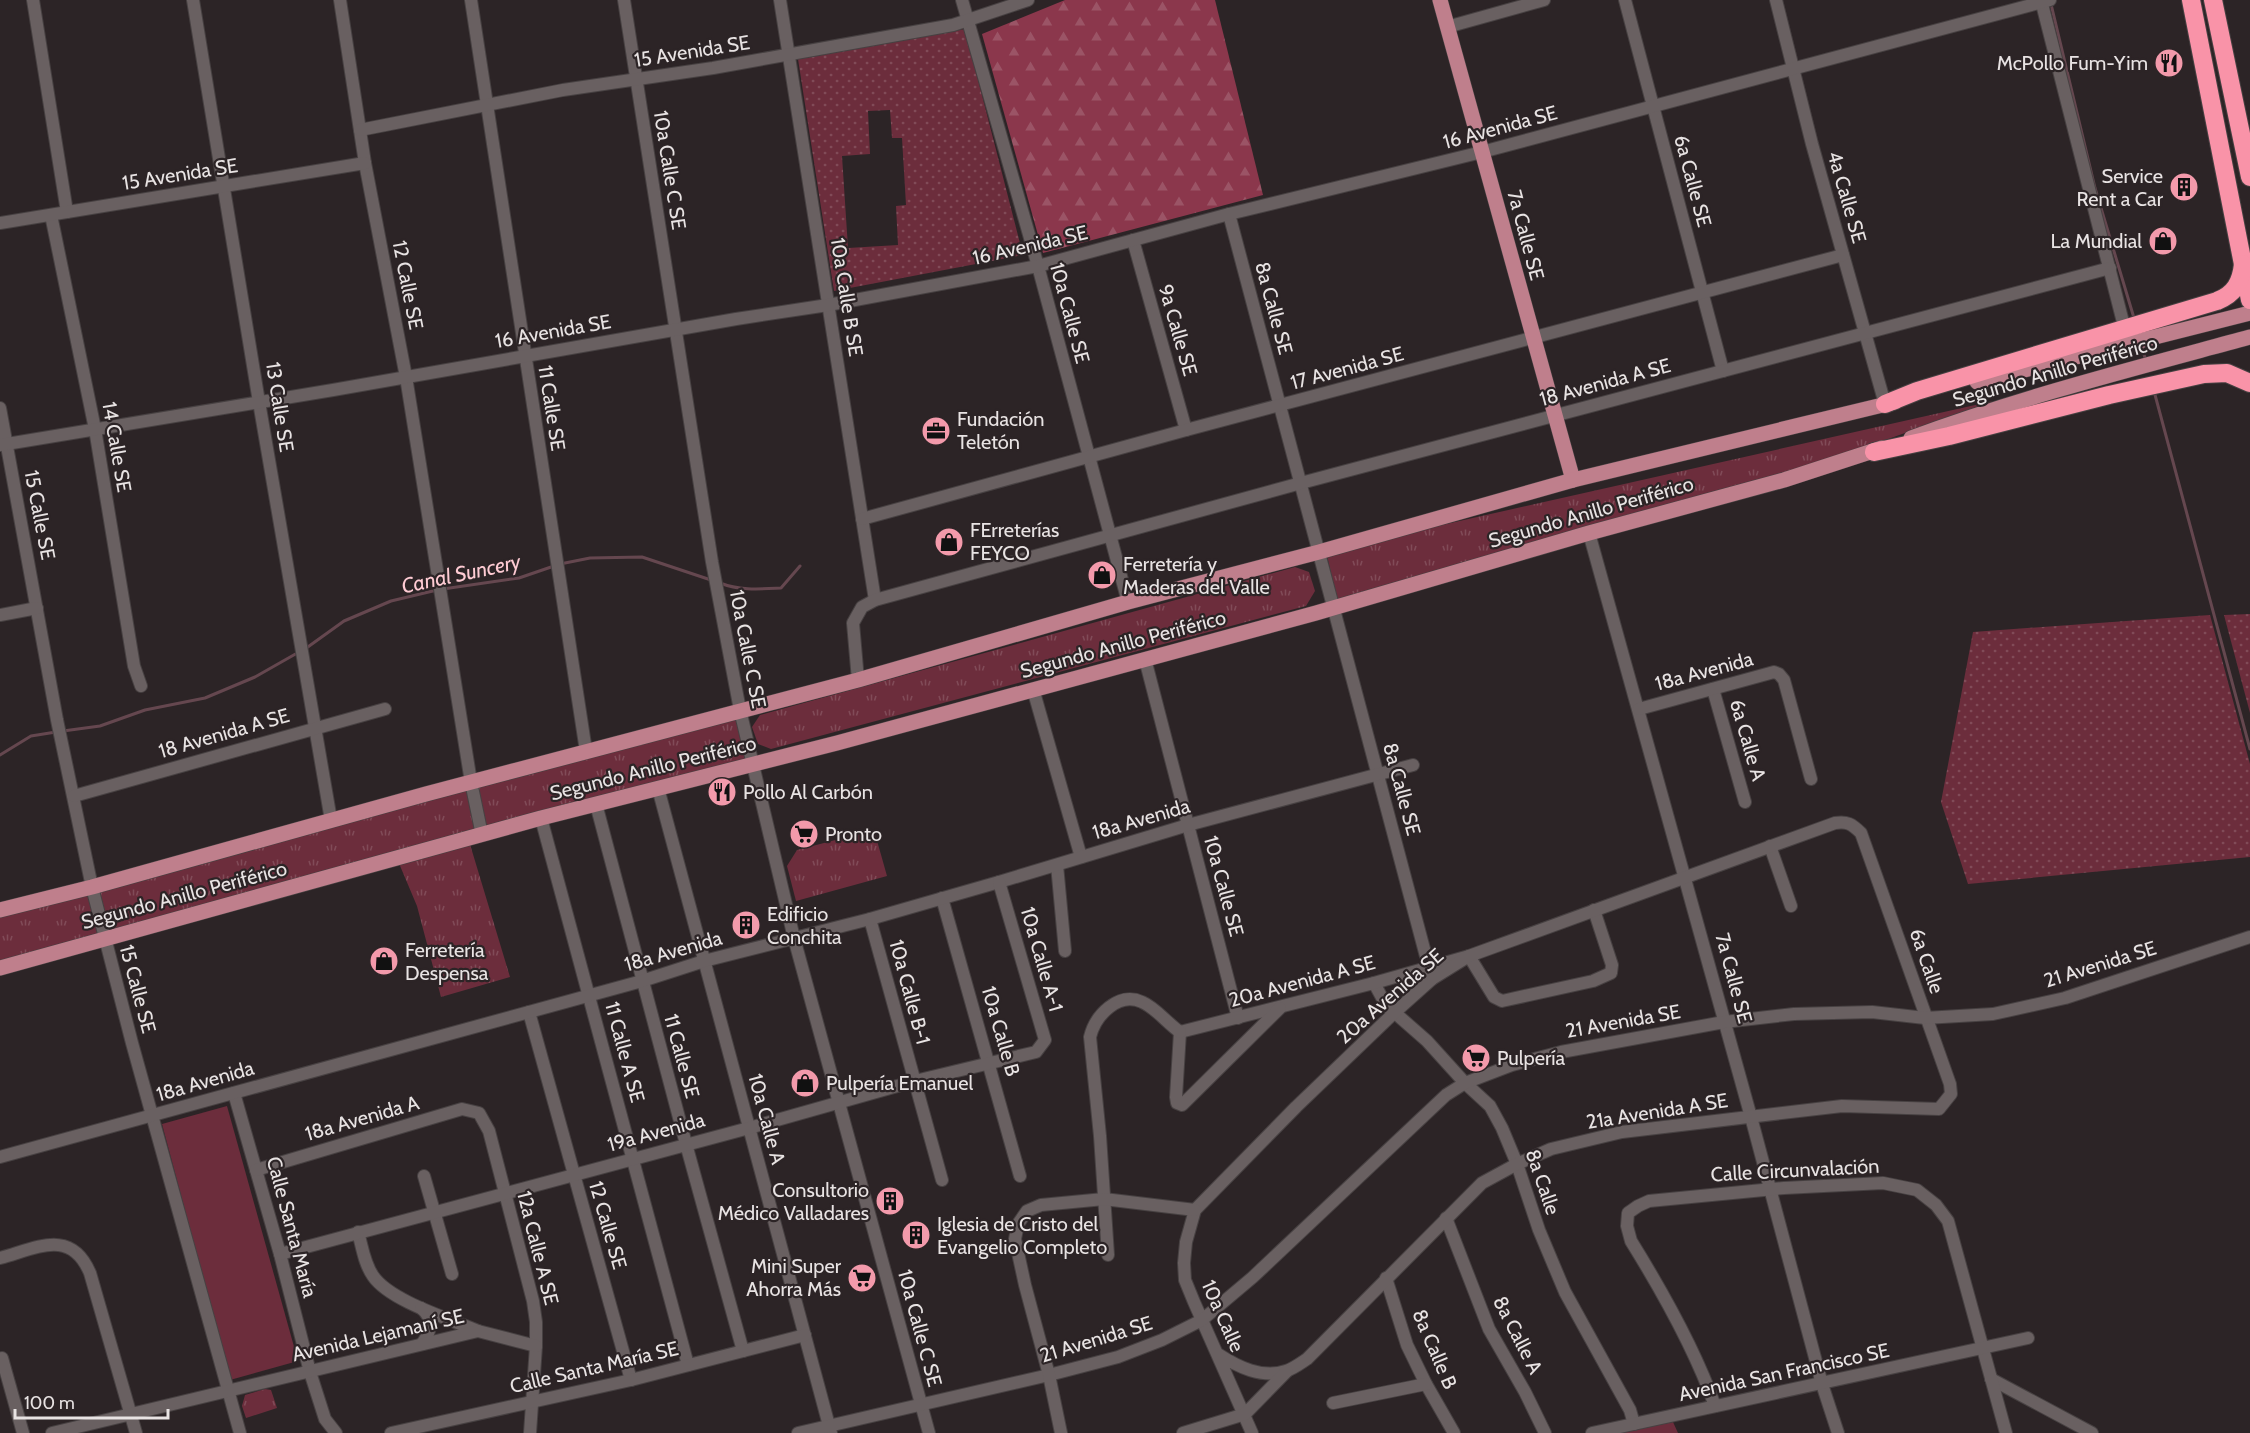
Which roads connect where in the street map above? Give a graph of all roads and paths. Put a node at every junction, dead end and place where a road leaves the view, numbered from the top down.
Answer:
1 (33, 0) edge
2 (193, 0) edge
3 (340, 0) edge
4 (471, 0) edge
5 (624, 0) edge
6 (780, 0) edge
7 (962, 0) edge
8 (1028, 0) edge
9 (1440, 0) edge
10 (1544, 0) edge
11 (1625, 0) edge
12 (1776, 0) edge
13 (2191, 0) edge
14 (2212, 0) edge
15 (2044, 1) edge
16 (968, 21) junction
17 (1447, 27) junction
18 (789, 54) junction
19 (1793, 69) junction
20 (636, 80) junction
21 (487, 106) junction
22 (1653, 106) junction
23 (360, 130) junction
24 (1482, 152) junction
25 (365, 163) junction
26 (2250, 177) edge
27 (225, 186) junction
28 (67, 212) junction
29 (1229, 214) junction
30 (51, 215) junction
31 (0, 223) edge
32 (1133, 240) junction
33 (1843, 255) junction
34 (2243, 264) junction
35 (1038, 266) junction
36 (2110, 268) junction
37 (1702, 293) junction
38 (2250, 300) edge
39 (828, 305) junction
40 (2250, 313) edge
41 (675, 329) junction
42 (2125, 330) junction
43 (1865, 334) junction
44 (2250, 337) edge
45 (1533, 338) junction
46 (525, 357) junction
47 (1723, 371) junction
48 (406, 377) junction
49 (2250, 383) edge
50 (259, 402) junction
51 (1885, 404) junction
52 (1280, 406) junction
53 (0, 408) edge
54 (1555, 416) junction
55 (94, 429) junction
56 (1186, 430) junction
57 (3, 445) edge
58 (1874, 452) junction
59 (1088, 457) junction
60 (1573, 480) junction
61 (1301, 483) junction
62 (862, 519) junction
63 (1589, 533) junction
64 (1110, 536) junction
65 (1319, 552) junction
66 (875, 600) junction
67 (1128, 602) junction
68 (38, 608) junction
69 (1334, 608) junction
70 (0, 615) edge
71 (1145, 659) junction
72 (858, 680) junction
73 (141, 686) dead end
74 (1033, 689) junction
75 (1713, 689) junction
76 (385, 709) dead end
77 (1639, 709) junction
78 (740, 710) junction
79 (316, 727) junction
80 (586, 751) junction
81 (753, 764) junction
82 (1413, 765) dead end
83 (1378, 774) junction
84 (1811, 779) dead end
85 (471, 782) junction
86 (658, 788) junction
87 (74, 796) junction
88 (1745, 802) dead end
89 (596, 804) junction
90 (541, 818) junction
91 (331, 820) junction
92 (1188, 825) junction
93 (1853, 825) joint
94 (482, 835) junction
95 (1770, 846) junction
96 (1081, 857) junction
97 (1056, 866) junction
98 (1685, 877) junction
99 (999, 882) junction
100 (92, 887) junction
101 (942, 898) junction
102 (1791, 906) dead end
103 (0, 910) edge
104 (1594, 910) junction
105 (870, 919) junction
106 (2250, 937) edge
107 (105, 938) junction
108 (794, 938) junction
109 (1065, 951) dead end
110 (1469, 956) junction
111 (704, 961) junction
112 (0, 968) edge
113 (1431, 973) junction
114 (642, 981) junction
115 (1374, 983) junction
116 (589, 994) junction
117 (1281, 1007) junction
118 (530, 1012) junction
119 (1394, 1013) junction
120 (1238, 1018) junction
121 (1925, 1018) junction
122 (1724, 1022) junction
123 (1180, 1032) junction
124 (1041, 1047) joint
125 (990, 1063) junction
126 (915, 1081) junction
127 (1465, 1083) junction
128 (234, 1093) junction
129 (839, 1103) junction
130 (1939, 1109) joint
131 (479, 1113) joint
132 (152, 1117) junction
133 (1751, 1117) junction
134 (749, 1128) junction
135 (686, 1144) junction
136 (0, 1157) edge
137 (634, 1158) junction
138 (1517, 1164) junction
139 (256, 1170) junction
140 (574, 1174) junction
141 (424, 1176) dead end
142 (1020, 1176) dead end
143 (942, 1180) dead end
144 (1770, 1189) junction
145 (504, 1193) junction
146 (1104, 1199) junction
147 (1195, 1210) junction
148 (434, 1212) junction
149 (1446, 1218) junction
150 (358, 1232) junction
151 (280, 1254) junction
152 (1108, 1255) dead end
153 (0, 1258) edge
154 (452, 1274) dead end
155 (1386, 1278) junction
156 (420, 1307) junction
157 (1202, 1320) junction
158 (478, 1331) junction
159 (805, 1335) junction
160 (2028, 1338) dead end
161 (422, 1344) junction
162 (536, 1346) junction
163 (1983, 1348) junction
164 (743, 1351) junction
165 (1218, 1354) junction
166 (2, 1358) dead end
167 (688, 1365) junction
168 (310, 1371) junction
169 (1287, 1371) junction
170 (1049, 1375) junction
171 (1991, 1379) junction
172 (631, 1380) junction
173 (1426, 1384) junction
174 (1822, 1384) junction
175 (228, 1389) junction
176 (532, 1402) junction
177 (1334, 1402) dead end
178 (921, 1405) junction
179 (1715, 1406) junction
180 (131, 1414) junction
181 (1245, 1414) junction
182 (1634, 1424) junction
183 (830, 1429) edge
184 (23, 1433) edge
185 (52, 1433) edge
186 (136, 1433) edge
187 (240, 1433) edge
188 (336, 1433) edge
189 (391, 1433) edge
190 (530, 1433) edge
191 (798, 1433) edge
192 (929, 1433) edge
193 (1061, 1433) edge
194 (1184, 1433) edge
195 (1252, 1433) edge
196 (1454, 1433) edge
197 (1545, 1433) edge
198 (1592, 1433) edge
199 (1838, 1433) edge
200 (2006, 1433) edge
201 (2091, 1433) edge

1 - 28 street
2 - 27 street, 13 Calle SE
3 - 23 street, 12 Calle SE
4 - 21 street, 11 Calle SE
5 - 20 street, 10a Calle C SE
6 - 18 street, 10a Calle B SE
7 - 16 street, 10a Calle SE
8 - 16 street, 15 Avenida SE
9 - 17 main road, 7a Calle SE
10 - 17 street
11 - 22 street, 6a Calle SE
12 - 19 street, 4a Calle SE
13 - 34 highway
14 - 26 highway
15 - 19 street, 16 Avenida SE
15 - 36 street
16 - 18 street, 15 Avenida SE
16 - 35 street, 10a Calle SE
17 - 24 main road, 7a Calle SE
18 - 20 street, 15 Avenida SE
18 - 39 street, 10a Calle B SE
19 - 22 street, 16 Avenida SE
19 - 33 street, 4a Calle SE
20 - 21 street, 15 Avenida SE
20 - 41 street, 10a Calle C SE
21 - 23 street, 15 Avenida SE
21 - 46 street, 11 Calle SE
22 - 24 street, 16 Avenida SE
22 - 37 street, 6a Calle SE
23 - 25 street, 12 Calle SE
24 - 29 street, 16 Avenida SE
24 - 45 main road, 7a Calle SE
25 - 27 street, 15 Avenida SE
25 - 48 street, 12 Calle SE
27 - 28 street, 15 Avenida SE
27 - 50 street, 13 Calle SE
28 - 30 street, 15 Avenida SE
29 - 32 street, 16 Avenida SE
29 - 52 street, 8a Calle SE
30 - 31 street, 15 Avenida SE
30 - 55 street, 14 Calle SE
32 - 35 street, 16 Avenida SE
32 - 56 street, 9a Calle SE
33 - 37 street, 17 Avenida SE
33 - 43 street, 4a Calle SE
34 - 38 highway
34 - 42 highway
35 - 39 street, 16 Avenida SE
35 - 59 street, 10a Calle SE
36 - 42 street
36 - 43 street, 18 Avenida A SE
37 - 45 street, 17 Avenida SE
37 - 47 street, 6a Calle SE
39 - 41 street, 16 Avenida SE
39 - 62 street, 10a Calle B SE
40 - 51 main road, Segundo Anillo Periférico
41 - 46 street, 16 Avenida SE
41 - 78 street, 10a Calle C SE
42 - 51 highway
43 - 47 street, 18 Avenida A SE
43 - 51 street, 4a Calle SE
44 - 58 main road, Segundo Anillo Periférico
45 - 52 street, 17 Avenida SE
45 - 54 main road, 7a Calle SE
46 - 48 street, 16 Avenida SE
46 - 80 street, 11 Calle SE
47 - 54 street, 18 Avenida A SE
48 - 50 street, 16 Avenida SE
48 - 85 street, 12 Calle SE
49 - 58 highway
50 - 55 street, 16 Avenida SE
50 - 79 street, 13 Calle SE
51 - 60 main road, Segundo Anillo Periférico
52 - 56 street, 17 Avenida SE
52 - 61 street, 8a Calle SE
53 - 57 street, 15 Calle SE
54 - 60 main road, 7a Calle SE
54 - 61 street, 18 Avenida A SE
55 - 57 street, 16 Avenida SE
55 - 73 street, 14 Calle SE
56 - 59 street, 17 Avenida SE
57 - 68 street, 15 Calle SE
58 - 63 main road, Segundo Anillo Periférico
59 - 62 street, 17 Avenida SE
59 - 64 street, 10a Calle SE
60 - 65 main road, Segundo Anillo Periférico
61 - 64 street, 18 Avenida A SE
61 - 65 street, 8a Calle SE
62 - 66 street, 10a Calle B SE
63 - 69 main road, Segundo Anillo Periférico
63 - 77 street, 7a Calle SE
64 - 66 street, 18 Avenida A SE
64 - 67 street, 10a Calle SE
65 - 67 main road, Segundo Anillo Periférico
65 - 69 street, 8a Calle SE
66 - 72 street
67 - 72 main road, Segundo Anillo Periférico
68 - 70 street
68 - 87 street, 15 Calle SE
69 - 71 main road, Segundo Anillo Periférico
69 - 83 street, 8a Calle SE
71 - 74 main road, Segundo Anillo Periférico
71 - 92 street, 10a Calle SE
72 - 78 main road, Segundo Anillo Periférico
74 - 81 main road, Segundo Anillo Periférico
74 - 96 street
75 - 77 street, 18a Avenida
75 - 84 street, 18a Avenida
75 - 88 street, 6a Calle A
76 - 79 street, 18 Avenida A SE
77 - 98 street, 7a Calle SE
78 - 80 main road, Segundo Anillo Periférico
78 - 81 street, 10a Calle C SE
79 - 87 street, 18 Avenida A SE
79 - 91 street, 13 Calle SE
80 - 85 main road, Segundo Anillo Periférico
81 - 86 main road, Segundo Anillo Periférico
81 - 108 street, 10a Calle C SE
82 - 83 street, 18a Avenida
83 - 92 street, 18a Avenida
83 - 113 street, 8a Calle SE
85 - 91 main road, Segundo Anillo Periférico
85 - 94 street
86 - 89 main road, Segundo Anillo Periférico
86 - 111 street, 10a Calle A
87 - 100 street, 15 Calle SE
89 - 90 main road, Segundo Anillo Periférico
89 - 114 street, 11 Calle SE
90 - 94 main road, Segundo Anillo Periférico
90 - 116 street, 11 Calle A SE
91 - 100 main road, Segundo Anillo Periférico
92 - 96 street, 18a Avenida
92 - 120 street, 10a Calle SE
93 - 95 street, 20a Avenida SE
93 - 121 street, 6a Calle
94 - 107 main road, Segundo Anillo Periférico
95 - 98 street, 20a Avenida SE
95 - 102 street
96 - 97 street, 18a Avenida
97 - 99 street, 18a Avenida
97 - 109 street
98 - 104 street, 20a Avenida SE
98 - 122 street, 7a Calle SE
99 - 101 street, 18a Avenida
99 - 124 street, 10a Calle A-1
100 - 103 main road, Segundo Anillo Periférico
100 - 107 street, 15 Calle SE
101 - 105 street, 18a Avenida
101 - 125 street, 10a Calle B
104 - 110 street, 20a Avenida SE
104 - 110 street
105 - 108 street, 18a Avenida
105 - 126 street, 10a Calle B-1
106 - 121 street, 21 Avenida SE
107 - 112 main road, Segundo Anillo Periférico
107 - 132 street, 15 Calle SE
108 - 111 street, 18a Avenida
108 - 129 street, 10a Calle C SE
110 - 113 street, 20a Avenida SE
111 - 114 street, 18a Avenida
111 - 134 street, 10a Calle A
113 - 115 street, 20a Avenida A SE
113 - 119 street, 20a Avenida SE
114 - 116 street, 18a Avenida
114 - 135 street, 11 Calle SE
115 - 117 street, 20a Avenida A SE
115 - 119 street, 8a Calle
116 - 118 street, 18a Avenida
116 - 137 street, 11 Calle A SE
117 - 120 street, 20a Avenida A SE
117 - 123 street
118 - 128 street, 18a Avenida
118 - 140 street, 12 Calle SE
119 - 127 street, 8a Calle
119 - 147 street, 20a Avenida SE
120 - 123 street, 20a Avenida A SE
121 - 122 street, 21 Avenida SE
121 - 130 street, 6a Calle
122 - 127 street, 21 Avenida SE
122 - 133 street, 7a Calle SE
123 - 146 street
124 - 125 street, 19a Avenida
125 - 126 street, 19a Avenida
125 - 142 street, 10a Calle B
126 - 129 street, 19a Avenida
126 - 143 street, 10a Calle B-1
127 - 138 street, 8a Calle
127 - 157 street, 21 Avenida SE
128 - 132 street, 18a Avenida
128 - 139 street, Calle Santa María
129 - 134 street, 19a Avenida
129 - 178 street, 10a Calle C SE
130 - 133 street, 21a Avenida A SE
131 - 139 street, 18a Avenida A
131 - 145 street, 12a Calle A SE
132 - 136 street, 18a Avenida
132 - 175 street, 15 Calle SE
133 - 138 street, 21a Avenida A SE
133 - 144 street, 7a Calle SE
134 - 135 street, 19a Avenida
134 - 159 street, 10a Calle A
135 - 137 street, 19a Avenida
135 - 164 street, 11 Calle SE
137 - 140 street, 19a Avenida
137 - 167 street, 11 Calle A SE
138 - 149 street, 21a Avenida A SE
138 - 182 street, 8a Calle
139 - 151 street, Calle Santa María
140 - 145 street, 19a Avenida
140 - 172 street, 12 Calle SE
141 - 148 street
144 - 163 street, Calle Circunvalación
144 - 174 street, 7a Calle SE
144 - 179 street, Calle Circunvalación
145 - 148 street, 19a Avenida
145 - 162 street, 12a Calle A SE
146 - 147 street
146 - 152 street
146 - 170 street
147 - 157 street, 10a Calle
148 - 150 street, 19a Avenida
148 - 154 street
149 - 155 street, 21a Avenida A SE
149 - 197 street, 8a Calle A
150 - 151 street, 19a Avenida
150 - 156 street
151 - 168 street, Calle Santa María
153 - 180 street
155 - 169 street, 21a Avenida A SE
155 - 173 street, 8a Calle B
156 - 158 street
156 - 161 street
157 - 165 street, 10a Calle
157 - 170 street, 21 Avenida SE
158 - 161 street, Avenida Lejamaní SE
158 - 162 street, Avenida Lejamaní SE
159 - 164 street, Calle Santa María SE
159 - 183 street, 10a Calle A
160 - 163 street, Avenida San Francisco SE
161 - 168 street, Avenida Lejamaní SE
162 - 176 street, 12a Calle A SE
163 - 171 street, Calle Circunvalación
163 - 174 street, Avenida San Francisco SE
164 - 167 street, Calle Santa María SE
165 - 169 street
165 - 181 street, 10a Calle
166 - 184 street
167 - 172 street, Calle Santa María SE
168 - 175 street, Avenida Lejamaní SE
168 - 188 street
169 - 181 street
170 - 178 street, 21 Avenida SE
170 - 193 street
171 - 200 street, Calle Circunvalación
171 - 201 street
172 - 176 street, Calle Santa María SE
173 - 177 street
173 - 196 street, 8a Calle B
174 - 179 street, Avenida San Francisco SE
174 - 199 street, 7a Calle SE
175 - 180 street, Avenida Lejamaní SE
175 - 187 street, 15 Calle SE
176 - 189 street, Calle Santa María SE
176 - 190 street, 12a Calle A SE
178 - 183 street, 21 Avenida SE
178 - 192 street, 10a Calle C SE
179 - 182 street, Avenida San Francisco SE
180 - 185 street, Avenida Lejamaní SE
180 - 186 street
181 - 194 street
181 - 195 street, 10a Calle
182 - 198 street, Avenida San Francisco SE
183 - 191 street, 21 Avenida SE

